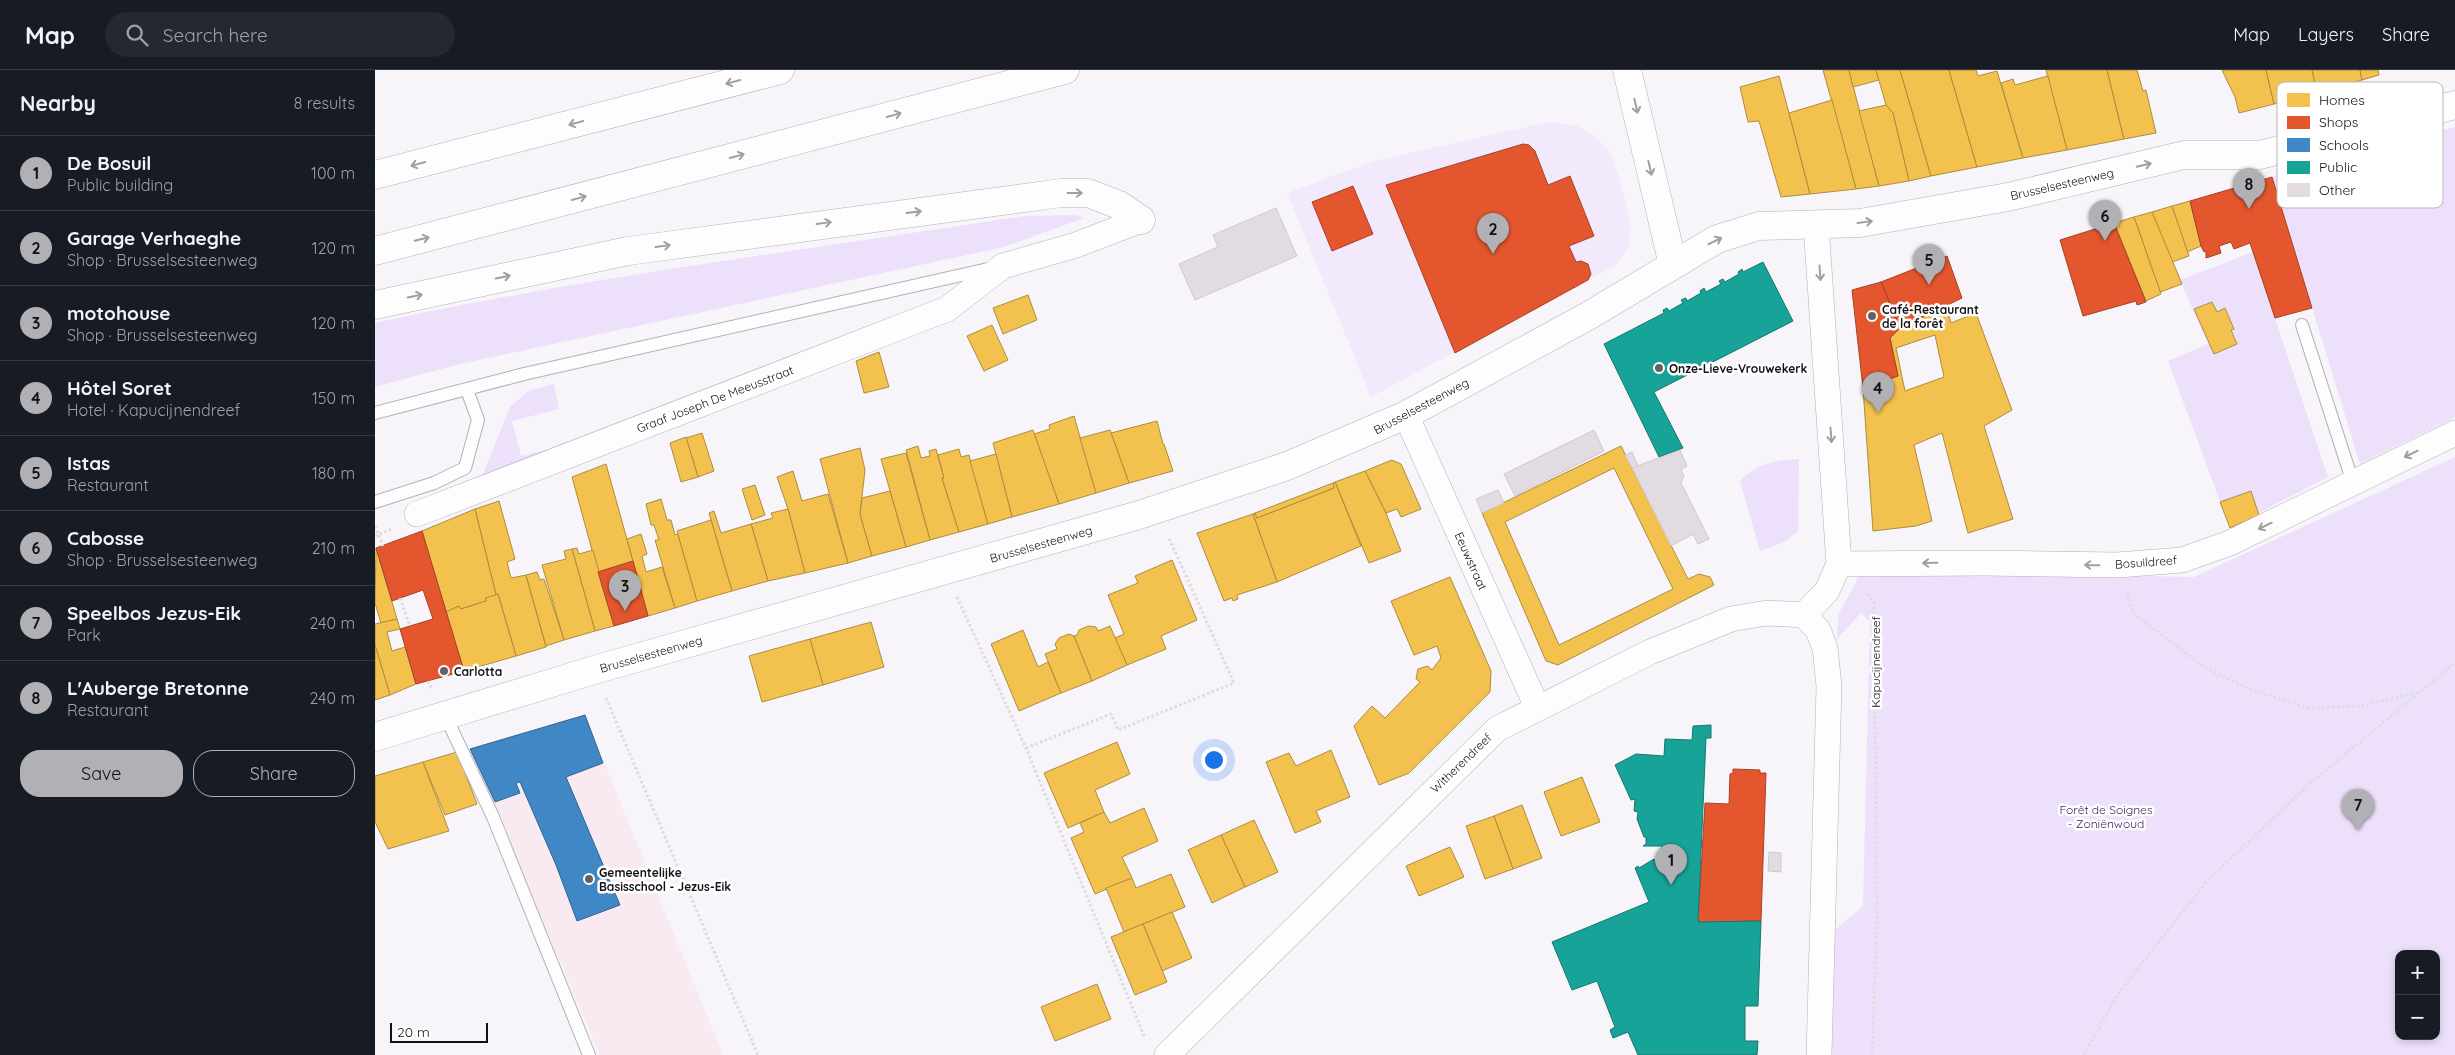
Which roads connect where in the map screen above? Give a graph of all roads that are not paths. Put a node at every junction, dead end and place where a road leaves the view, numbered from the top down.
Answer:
1 (780, 70) edge
2 (1065, 70) edge
3 (1627, 70) edge
4 (2277, 151) edge
5 (375, 175) edge
6 (1141, 220) joint
7 (1816, 224) junction
8 (375, 251) edge
9 (1673, 265) junction
10 (1003, 266) junction
11 (375, 305) edge
12 (2302, 325) dead end
13 (467, 390) junction
14 (375, 412) edge
15 (1406, 415) junction
16 (2455, 433) edge
17 (2353, 483) junction
18 (375, 502) edge
19 (417, 514) dead end
20 (1839, 564) junction
21 (1804, 615) junction
22 (1537, 707) junction
23 (445, 715) junction
24 (375, 737) edge
25 (1157, 1050) edge
26 (589, 1055) edge
27 (1819, 1055) edge

1 -> 5 main road
8 -> 2 main road
3 -> 9 main road
7 -> 4 main road, Brusselsesteenweg
6 - 10 street, Graaf Joseph De Meeusstraat
11 -> 6 main road
9 -> 7 main road, Brusselsesteenweg
7 -> 20 street
9 - 15 main road, Brusselsesteenweg
10 - 13 lane, Graaf Joseph De Meeusstraat
10 - 19 street, Graaf Joseph De Meeusstraat
12 - 17 lane
13 - 14 lane, Graaf Joseph De Meeusstraat
13 - 18 lane
15 - 22 street, Eeuwstraat
15 - 23 main road, Brusselsesteenweg
16 -> 17 street, Bosuildreef
17 -> 20 street, Bosuildreef
20 - 21 street
21 - 22 street, Witherendreef
21 - 27 street
22 - 25 street, Witherendreef
23 - 24 main road, Brusselsesteenweg
23 - 26 lane

